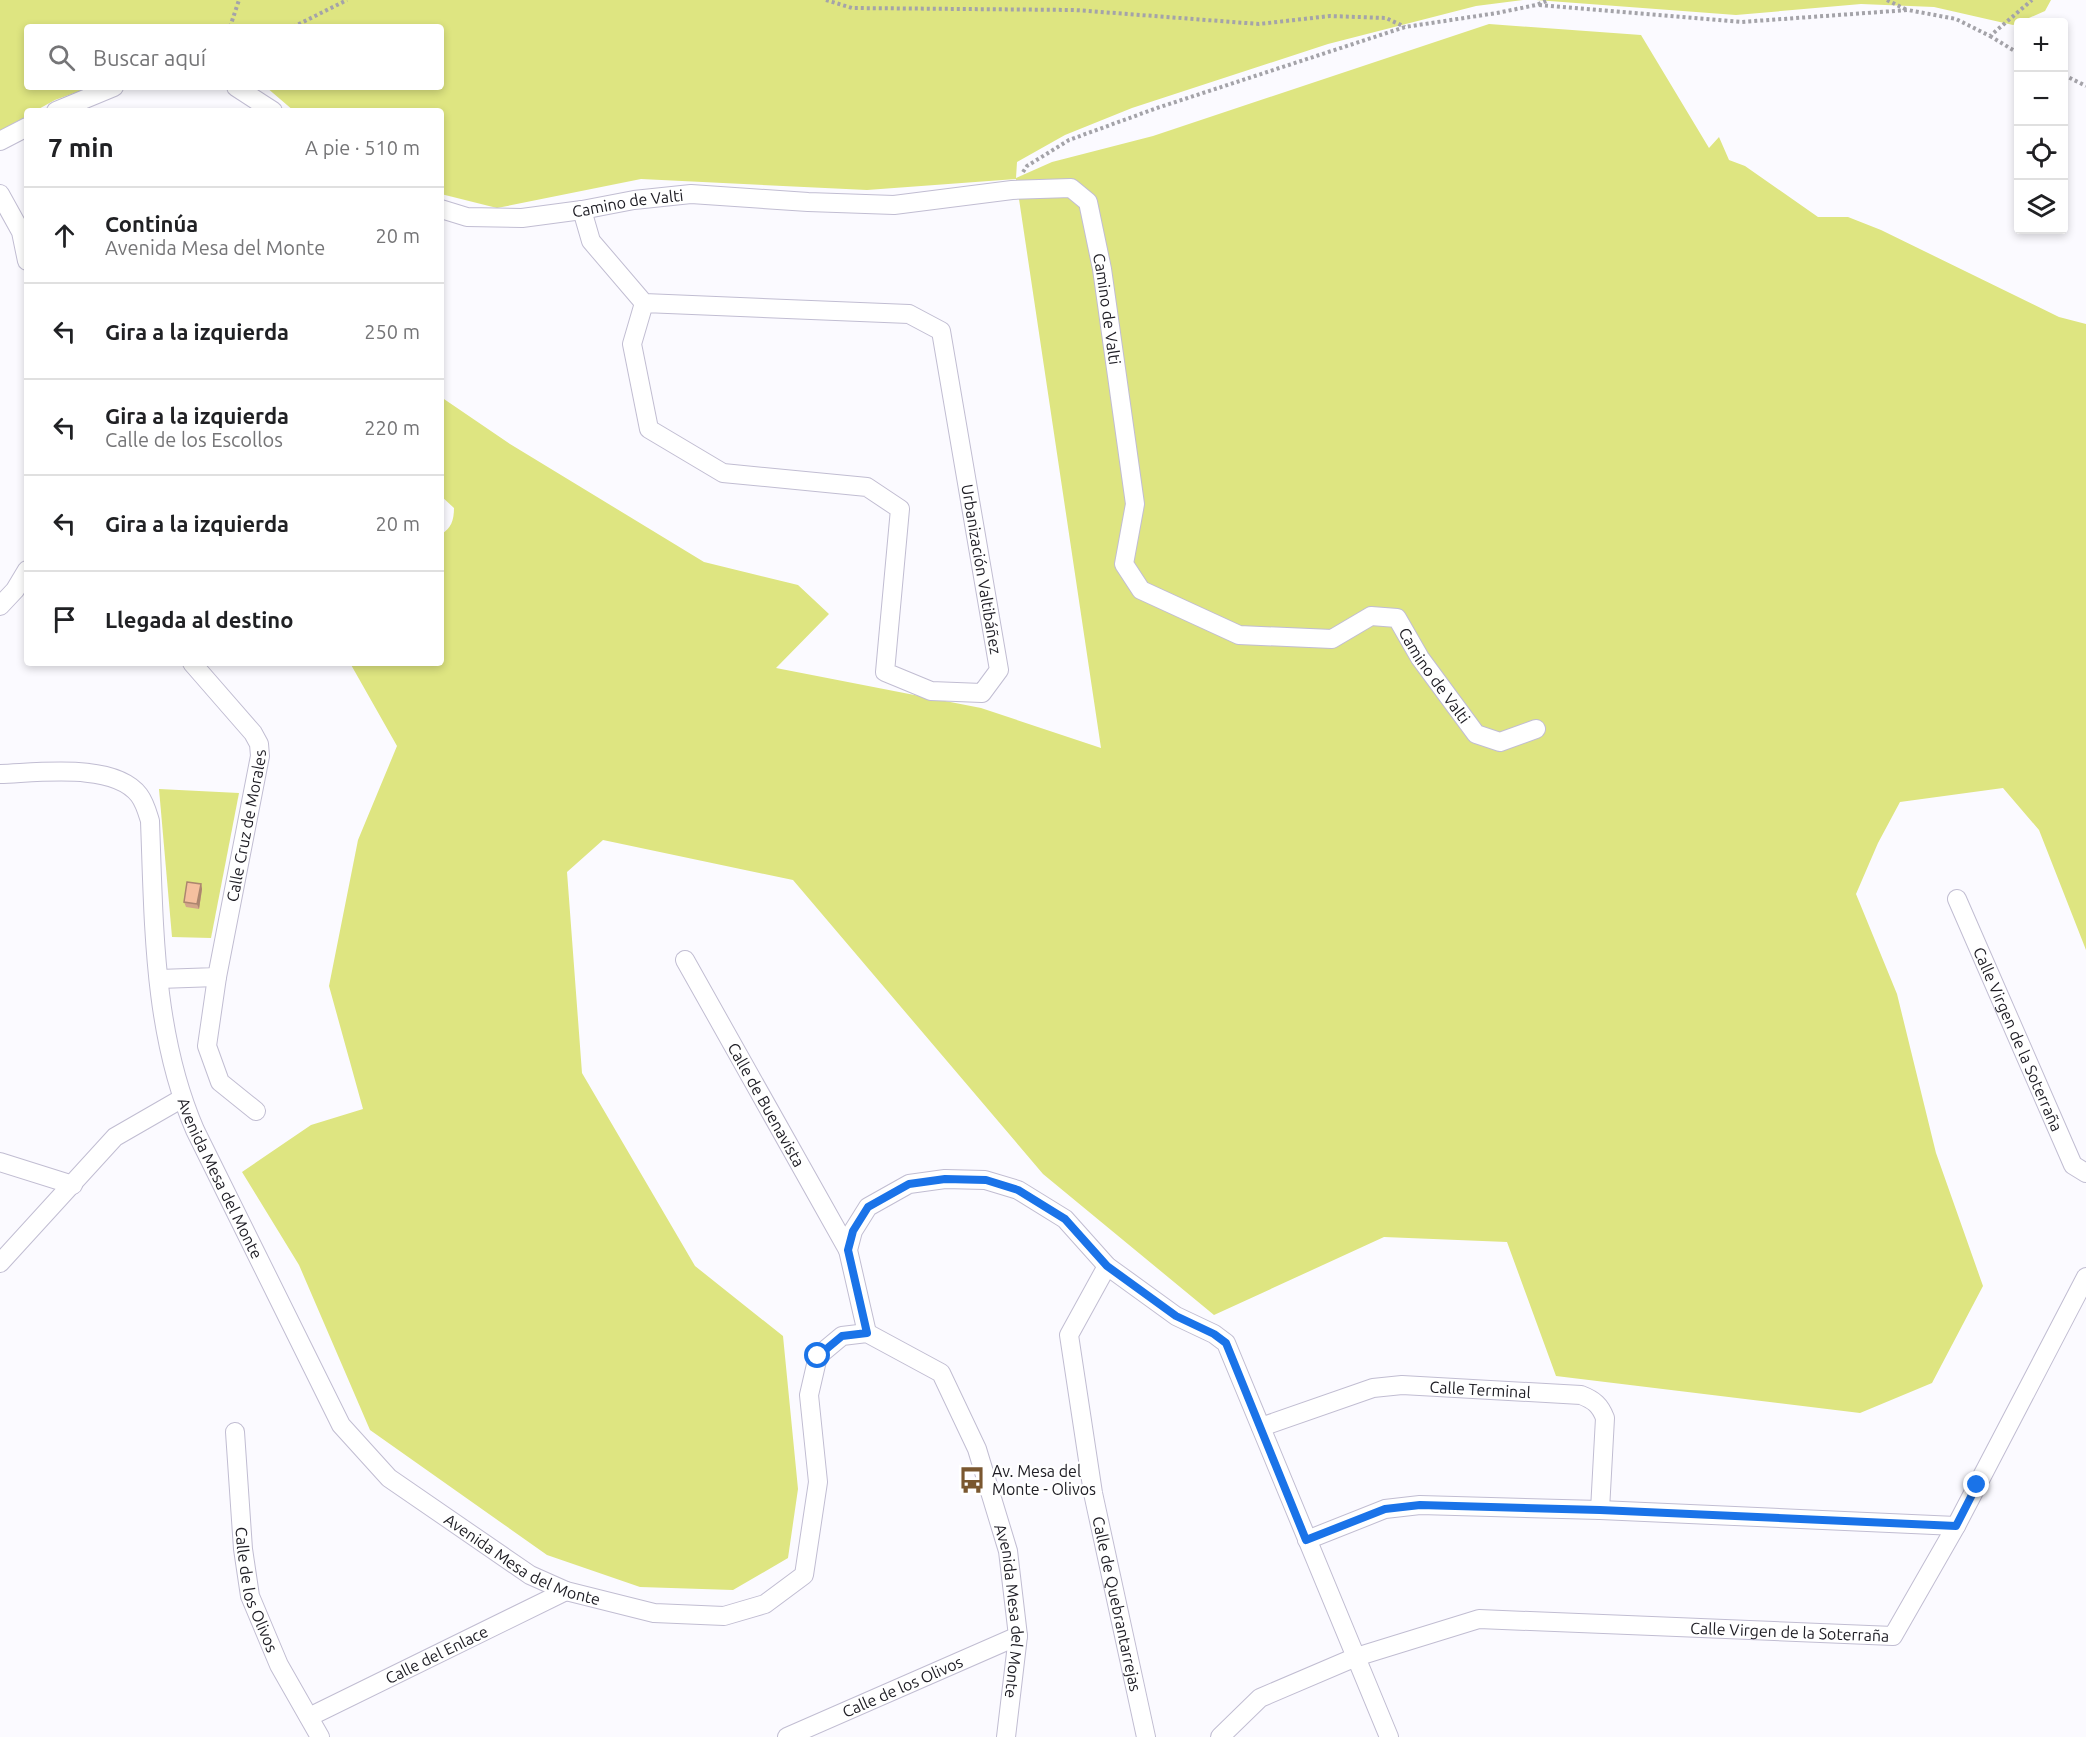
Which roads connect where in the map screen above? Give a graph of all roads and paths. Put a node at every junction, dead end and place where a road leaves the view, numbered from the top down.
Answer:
1 (239, 0) edge
2 (347, 0) edge
3 (826, 0) edge
4 (1549, 0) edge
5 (1887, 0) edge
6 (2032, 0) edge
7 (1536, 5) junction
8 (1908, 10) junction
9 (231, 24) edge
10 (299, 24) edge
11 (1405, 27) junction
12 (1990, 36) junction
13 (2014, 50) edge
14 (2068, 77) edge
15 (2086, 86) edge
16 (107, 90) edge
17 (241, 90) edge
18 (63, 108) edge
19 (268, 108) edge
20 (24, 129) edge
21 (0, 141) edge
22 (1012, 190) junction
23 (0, 194) edge
24 (444, 210) edge
25 (582, 210) junction
26 (24, 246) edge
27 (644, 303) junction
28 (24, 575) edge
29 (0, 606) edge
30 (195, 666) edge
31 (1536, 729) dead end
32 (0, 774) edge
33 (1957, 899) dead end
34 (685, 960) dead end
35 (217, 977) junction
36 (159, 979) junction
37 (181, 1099) junction
38 (256, 1111) dead end
39 (0, 1162) edge
40 (2086, 1173) edge
41 (72, 1185) junction
42 (848, 1250) junction
43 (0, 1263) edge
44 (1107, 1266) junction
45 (2086, 1277) edge
46 (867, 1333) junction
47 (1261, 1427) junction
48 (235, 1432) dead end
49 (1600, 1510) junction
50 (1956, 1526) junction
51 (1306, 1540) junction
52 (566, 1591) junction
53 (1018, 1636) junction
54 (1356, 1657) junction
55 (309, 1717) junction
56 (320, 1737) edge
57 (787, 1737) edge
58 (1006, 1737) edge
59 (1146, 1737) edge
60 (1220, 1737) edge
61 (1389, 1737) edge

1 - 9 path
2 - 10 path
3 - 11 path
4 - 7 path
5 - 8 path
6 - 12 path
7 - 8 path
7 - 11 path
8 - 12 path
11 - 22 path
12 - 13 path
14 - 15 path
16 - 18 street
17 - 19 street
20 - 21 street
22 - 25 street, Camino de Valti
22 - 31 street, Camino de Valti
23 - 26 street
24 - 25 street, Camino de Valti
25 - 27 street
27 - 27 street, Urbanización Valtibáñez
28 - 29 street
30 - 35 street, Calle Cruz de Morales
32 - 36 street, Avenida Mesa del Monte
33 - 40 street, Calle Virgen de la Soterraña
34 - 42 street, Calle de Buenavista
35 - 36 street
35 - 38 street, Calle Cruz de Morales
36 - 37 street, Avenida Mesa del Monte
37 - 41 street
37 - 52 street, Avenida Mesa del Monte
39 - 41 street
41 - 43 street
42 - 44 street
42 - 46 street, Calle de Buenavista
44 - 47 street
44 - 59 street, Calle de Quebrantarrejas
45 - 50 street, Calle Virgen de la Soterraña
46 - 52 street, Avenida Mesa del Monte
46 - 53 street, Avenida Mesa del Monte
47 - 49 street, Calle Terminal
47 - 51 street
48 - 55 street, Calle de los Olivos
49 - 50 street
49 - 51 street
50 - 54 street, Calle Virgen de la Soterraña
51 - 54 street
52 - 55 street, Calle del Enlace
53 - 57 street, Calle de los Olivos
53 - 58 street, Avenida Mesa del Monte
54 - 60 street
54 - 61 street
55 - 56 street, Calle de los Olivos

